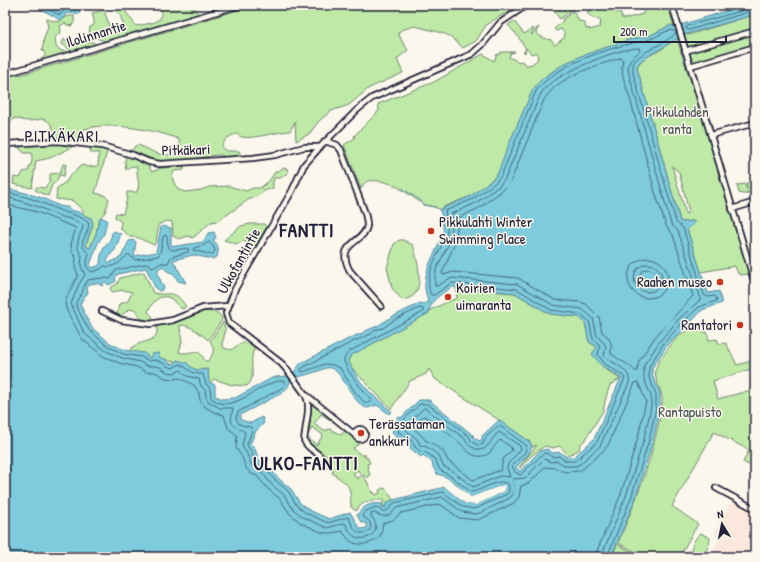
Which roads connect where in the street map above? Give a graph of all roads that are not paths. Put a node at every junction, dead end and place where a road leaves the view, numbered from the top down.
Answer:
1 (240, 5) edge
2 (527, 5) edge
3 (672, 5) edge
4 (755, 30) edge
5 (755, 47) edge
6 (686, 51) junction
7 (690, 66) junction
8 (5, 74) edge
9 (755, 123) edge
10 (711, 135) junction
11 (325, 141) junction
12 (7, 144) dead end
13 (320, 147) junction
14 (755, 202) edge
15 (732, 209) junction
16 (755, 281) edge
17 (228, 306) junction
18 (381, 306) dead end
19 (102, 311) dead end
20 (305, 394) junction
21 (346, 427) junction
22 (358, 429) junction
23 (355, 435) junction
24 (325, 463) dead end
25 (716, 488) dead end
26 (755, 509) edge

1 - 8 street, Ilolinnantie
2 - 11 street, Ulkofantintie
3 - 6 street
4 - 6 street
5 - 7 street
6 - 7 street
7 - 10 street
9 - 10 street
10 - 15 street
11 - 13 street, Ulkofantintie
11 - 18 street
12 - 13 street, Pitkäkari
13 - 17 street, Ulkofantintie
14 - 15 street
15 - 16 street
17 - 19 street
17 - 20 street, Ulkofantintie
20 - 21 street, Ulkofantintie
20 - 24 street
21 - 22 street, Ulkofantintie
21 - 23 street, Ulkofantintie
22 - 23 street
22 - 23 street
25 - 26 street

